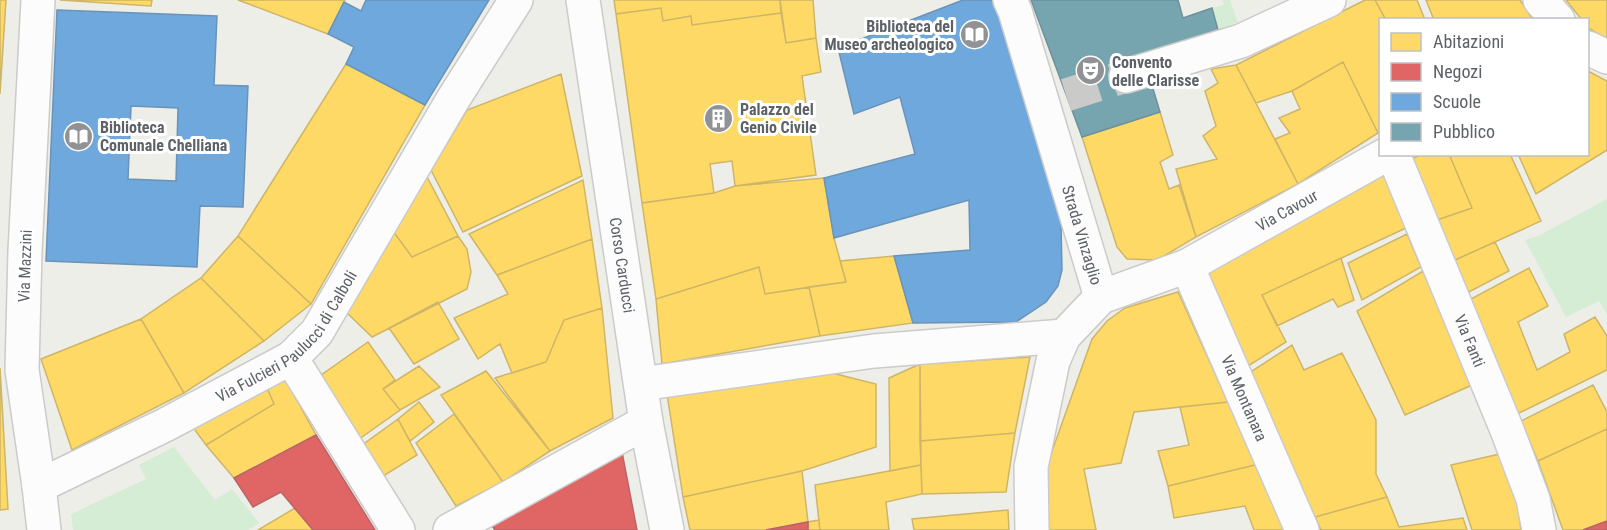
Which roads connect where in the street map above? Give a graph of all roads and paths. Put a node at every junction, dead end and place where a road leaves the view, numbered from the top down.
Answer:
1 (38, 0) edge
2 (516, 0) edge
3 (583, 0) edge
4 (1010, 0) edge
5 (1329, 0) edge
6 (1540, 0) edge
7 (1556, 18) edge
8 (1589, 49) edge
9 (1607, 57) edge
10 (1126, 76) tunnel mouth
11 (1383, 156) edge
12 (1394, 156) edge
13 (1187, 266) junction
14 (12, 291) edge
15 (1101, 297) junction
16 (1064, 336) junction
17 (291, 358) junction
18 (641, 384) junction
19 (646, 422) junction
20 (39, 486) junction
21 (44, 530) edge
22 (398, 530) edge
23 (450, 530) edge
24 (667, 530) edge
25 (1032, 530) edge
26 (1302, 530) edge
27 (1539, 530) edge

1 - 14 street, Via Mazzini
2 - 17 street, Via Fulcieri Paulucci di Calboli
3 - 18 street, Corso Carducci
4 - 15 street, Strada Vinzaglio
5 - 10 street
6 - 7 street
8 - 9 street
11 - 13 street, Via Cavour
12 - 27 street, Via Fanti
13 - 15 street, Via Cavour
13 - 26 street, Via Montanara
14 - 20 street, Via Mazzini
15 - 16 street, Strada Vinzaglio
16 - 18 street
16 - 25 street, Strada Vinzaglio
17 - 20 street, Via Fulcieri Paulucci di Calboli
17 - 22 street
18 - 19 street, Corso Carducci
19 - 23 street
19 - 24 street, Corso Carducci
20 - 21 street, Via Mazzini

